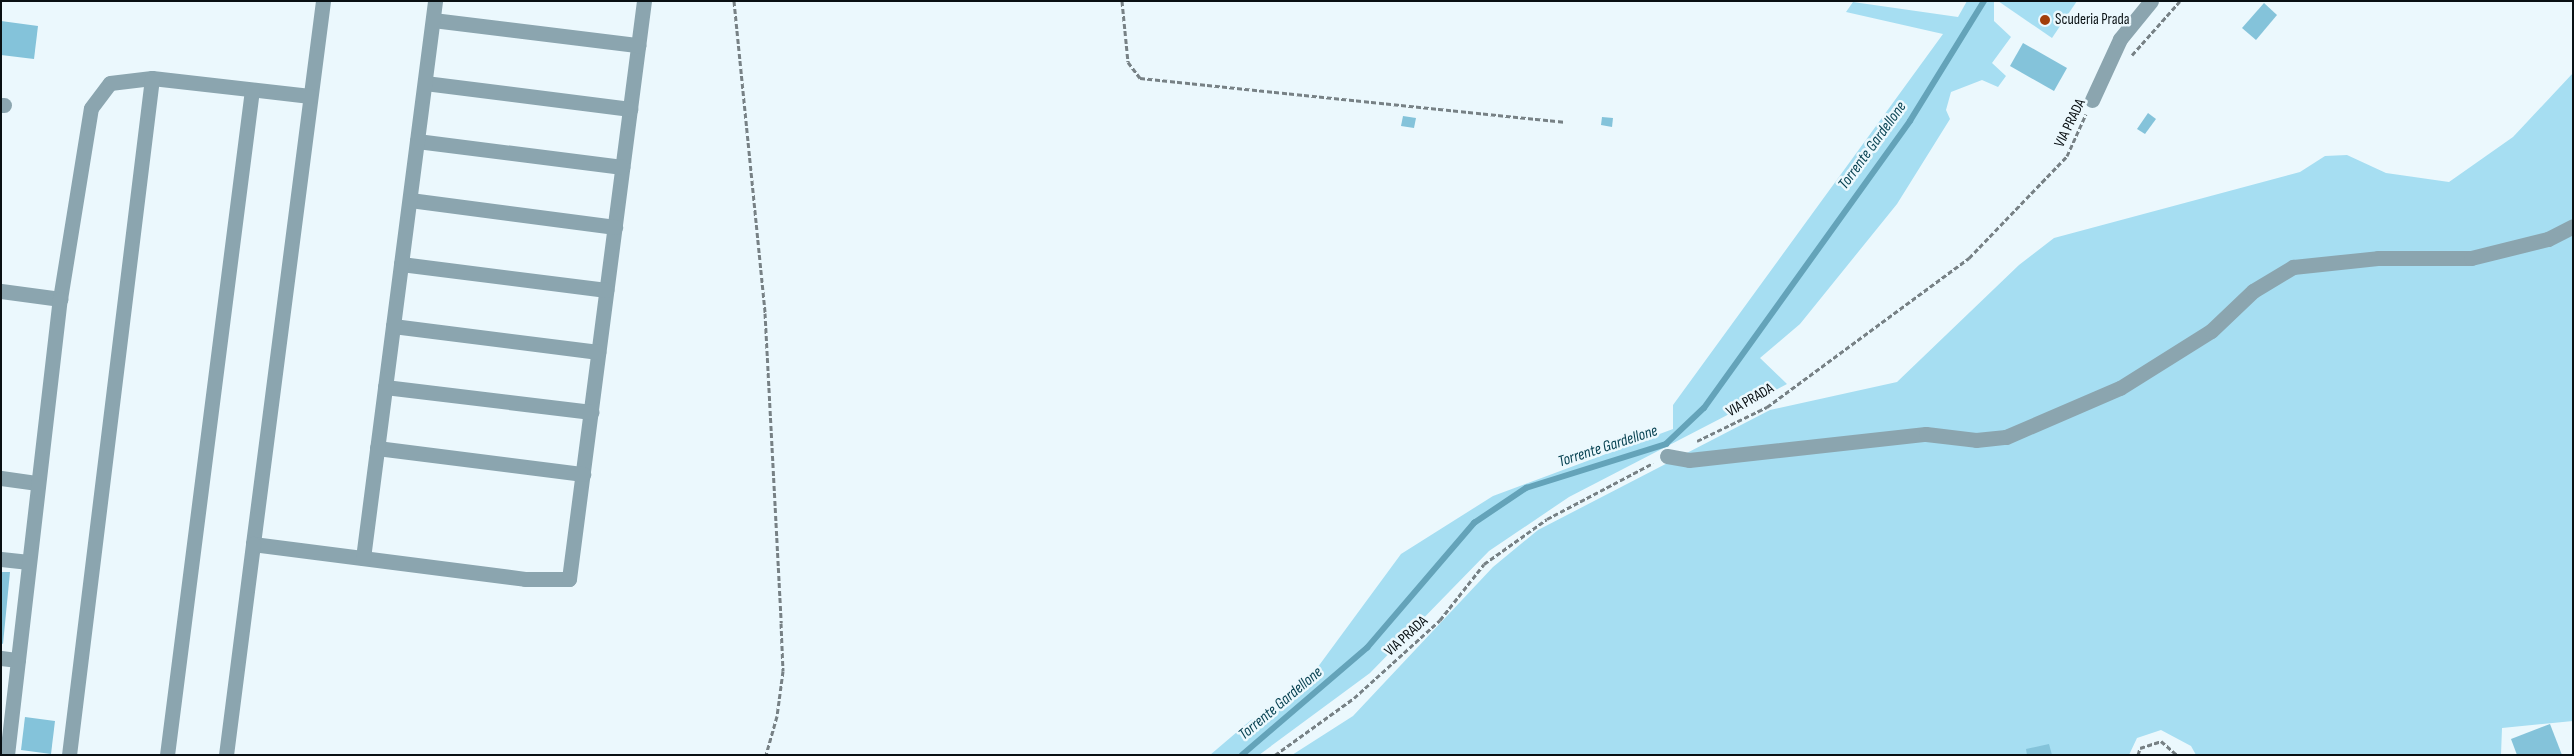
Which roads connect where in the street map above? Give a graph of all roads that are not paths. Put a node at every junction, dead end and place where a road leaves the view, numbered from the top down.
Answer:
1 (323, 1) edge
2 (436, 1) edge
3 (644, 1) edge
4 (2151, 1) edge
5 (433, 20) junction
6 (638, 45) junction
7 (152, 78) junction
8 (425, 83) junction
9 (252, 90) junction
10 (310, 96) junction
11 (2092, 100) road end
12 (630, 109) junction
13 (417, 141) junction
14 (622, 167) junction
15 (410, 200) junction
16 (2573, 226) edge
17 (615, 227) junction
18 (401, 264) junction
19 (606, 290) junction
20 (1, 291) edge
21 (60, 299) junction
22 (393, 326) junction
23 (598, 352) junction
24 (385, 387) junction
25 (591, 412) junction
26 (377, 448) junction
27 (1668, 456) road end
28 (583, 474) junction
29 (1, 478) edge
30 (38, 483) junction
31 (253, 544) junction
32 (363, 558) junction
33 (1, 559) edge
34 (29, 562) junction
35 (1, 658) edge
36 (18, 660) junction
37 (5, 751) edge
38 (69, 755) edge
39 (167, 755) edge
40 (226, 755) edge

1 - 10 lane
2 - 5 lane
3 - 6 lane
4 - 11 lane
5 - 6 lane
5 - 8 lane
6 - 12 lane
7 - 9 lane
7 - 21 lane
7 - 38 lane
8 - 12 lane
8 - 13 lane
9 - 10 lane
9 - 39 lane
10 - 31 lane
12 - 14 lane
13 - 14 lane
13 - 15 lane
14 - 17 lane
15 - 17 lane
15 - 18 lane
16 - 27 lane
17 - 19 lane
18 - 19 lane
18 - 22 lane
19 - 23 lane
20 - 21 lane
21 - 30 lane
22 - 23 lane
22 - 24 lane
23 - 25 lane
24 - 25 lane
24 - 26 lane
25 - 28 lane
26 - 28 lane
26 - 32 lane
28 - 32 lane
29 - 30 lane
30 - 34 lane
31 - 32 lane
31 - 40 lane
33 - 34 lane
34 - 36 lane
35 - 36 lane
36 - 37 lane

